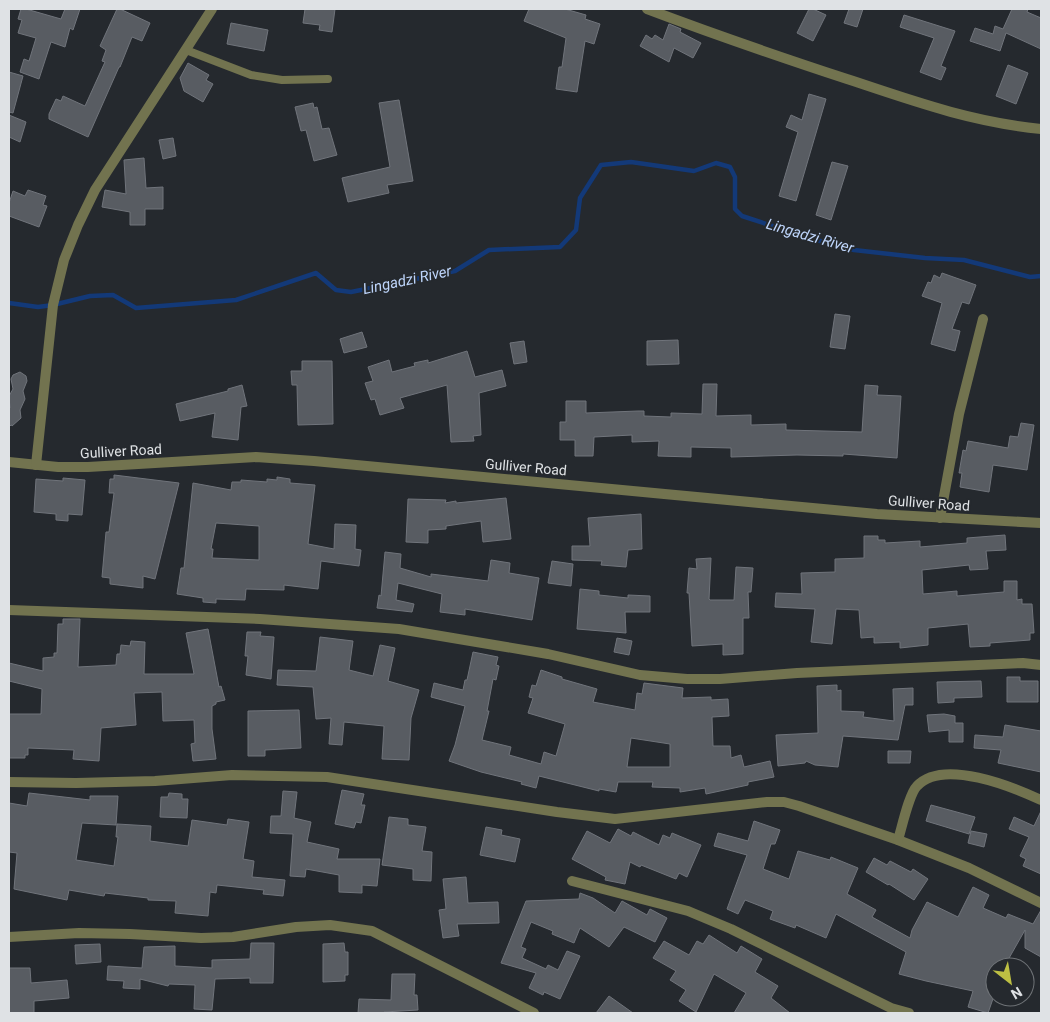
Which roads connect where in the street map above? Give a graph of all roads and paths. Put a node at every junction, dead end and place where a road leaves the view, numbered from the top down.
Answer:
1 (212, 9) edge
2 (647, 9) edge
3 (186, 50) junction
4 (328, 79) dead end
5 (1041, 129) edge
6 (983, 319) dead end
7 (9, 462) edge
8 (36, 464) junction
9 (940, 518) junction
10 (1041, 523) edge
11 (9, 610) edge
12 (1041, 665) edge
13 (9, 782) edge
14 (1041, 800) edge
15 (898, 840) junction
16 (572, 881) dead end
17 (1041, 903) edge
18 (9, 937) edge
19 (534, 1013) edge
20 (909, 1013) edge

1 - 3 street
2 - 5 street
3 - 4 lane
3 - 8 street
6 - 9 street
7 - 8 street, Gulliver Road
8 - 9 street, Gulliver Road
9 - 10 street, Gulliver Road
11 - 12 street
13 - 15 street
14 - 15 street
15 - 17 street
16 - 20 street
18 - 19 street

